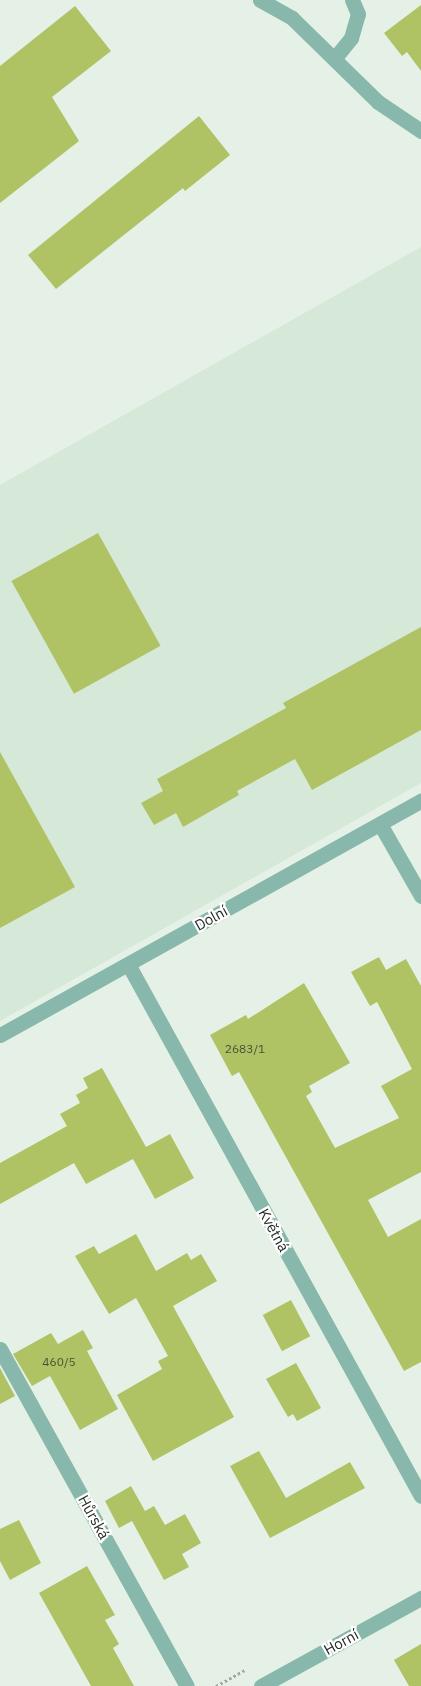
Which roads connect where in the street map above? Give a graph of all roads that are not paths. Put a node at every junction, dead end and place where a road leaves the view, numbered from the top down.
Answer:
1 (260, 0) edge
2 (352, 0) edge
3 (334, 59) junction
4 (421, 131) edge
5 (421, 801) edge
6 (380, 824) junction
7 (421, 896) edge
8 (128, 964) junction
9 (0, 1035) edge
10 (0, 1349) edge
11 (421, 1496) edge
12 (421, 1598) edge
13 (187, 1686) edge
14 (261, 1686) edge

1 - 3 street
2 - 3 street
3 - 4 street
5 - 6 street, Dolní
6 - 7 street
6 - 8 street, Dolní
8 - 9 street, Dolní
8 - 11 street, Květná
10 - 13 street, Hůrská
12 - 14 street, Horní

